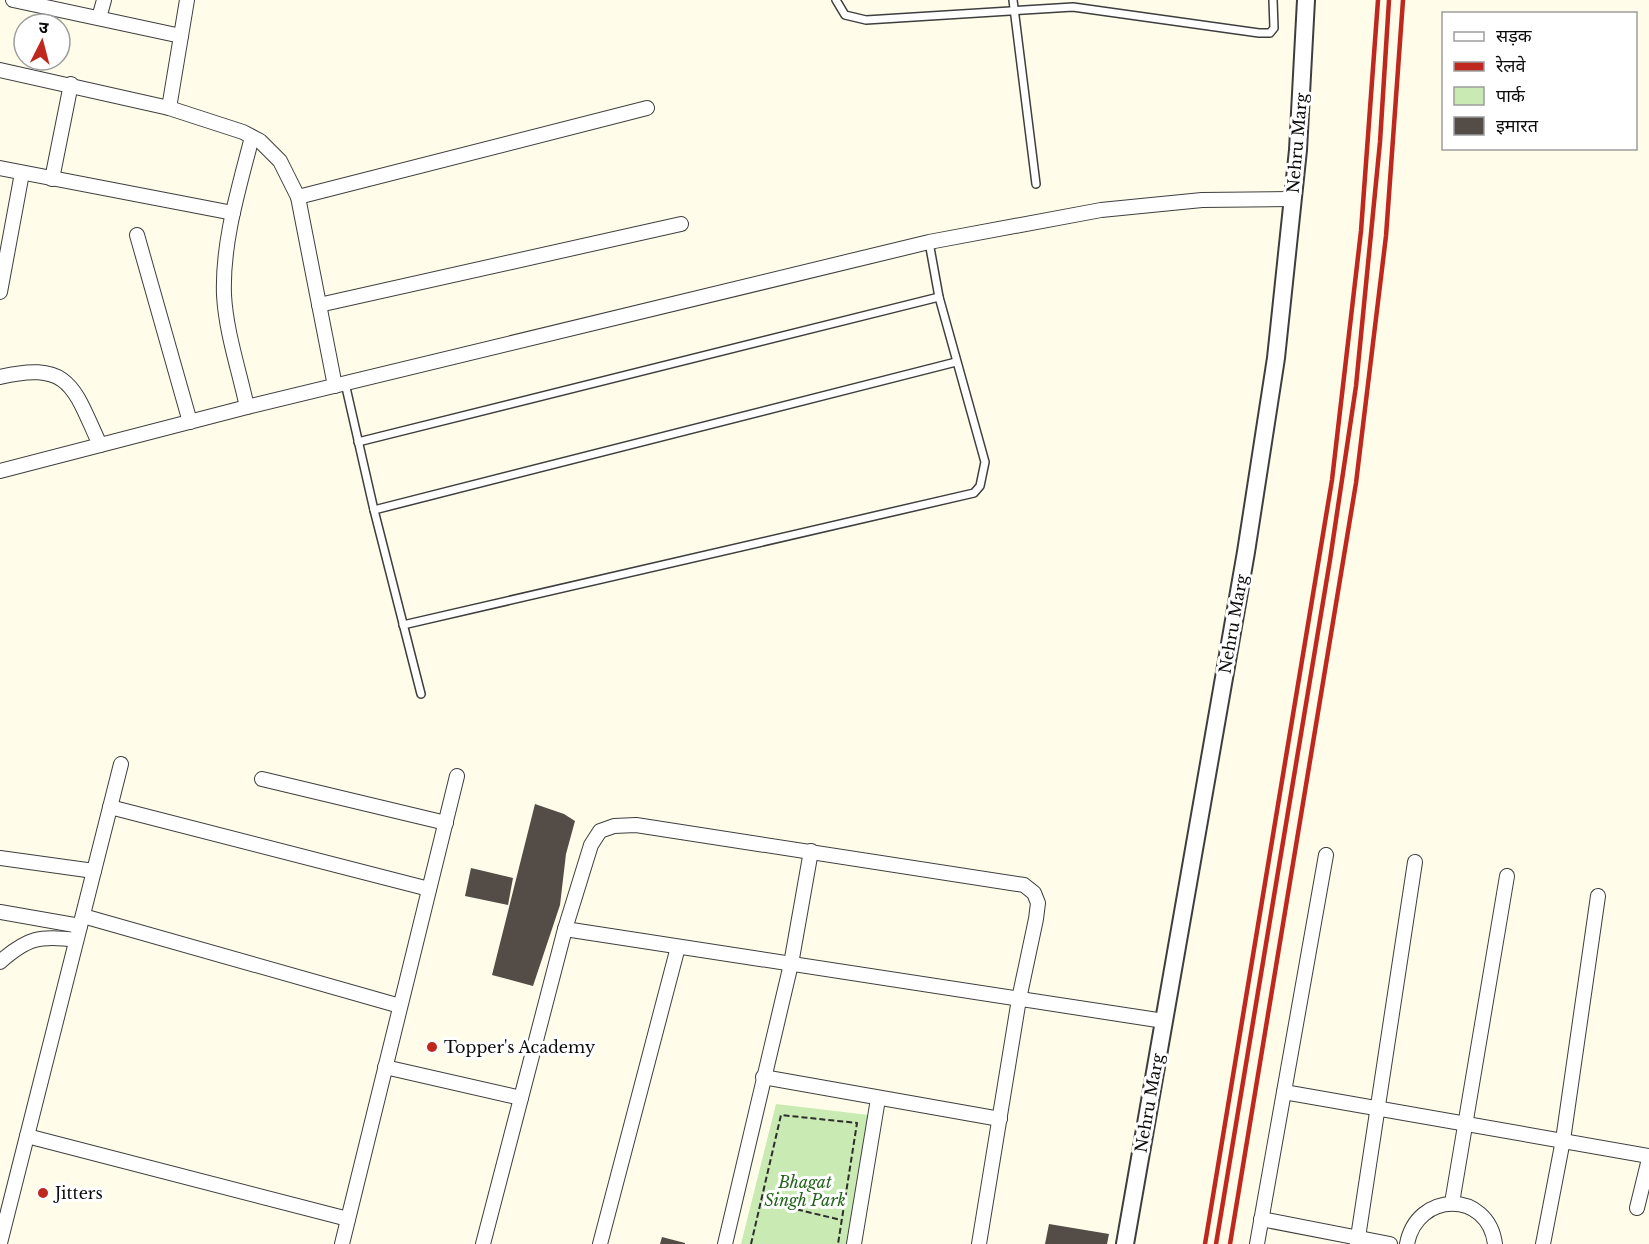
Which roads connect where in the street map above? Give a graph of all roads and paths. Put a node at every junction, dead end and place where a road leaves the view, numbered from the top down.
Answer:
1 (13, 0) edge
2 (104, 0) edge
3 (188, 0) edge
4 (836, 0) edge
5 (1013, 0) edge
6 (1273, 0) edge
7 (1306, 0) edge
8 (1014, 10) junction
9 (99, 18) junction
10 (181, 36) junction
11 (0, 70) edge
12 (71, 84) junction
13 (169, 108) junction
14 (647, 108) dead end
15 (252, 137) junction
16 (0, 168) edge
17 (22, 173) junction
18 (52, 179) junction
19 (1036, 184) dead end
20 (298, 197) junction
21 (1292, 198) junction
22 (233, 213) junction
23 (681, 224) dead end
24 (137, 235) dead end
25 (928, 242) junction
26 (3, 255) edge
27 (0, 292) edge
28 (939, 297) junction
29 (319, 305) junction
30 (956, 362) junction
31 (0, 377) edge
32 (340, 384) junction
33 (247, 407) junction
34 (190, 422) junction
35 (358, 442) junction
36 (100, 445) junction
37 (0, 471) edge
38 (374, 510) junction
39 (403, 625) junction
40 (421, 694) dead end
41 (121, 764) dead end
42 (457, 776) dead end
43 (262, 780) dead end
44 (110, 807) junction
45 (446, 823) junction
46 (811, 851) junction
47 (1326, 855) dead end
48 (0, 858) edge
49 (1416, 862) dead end
50 (94, 872) junction
51 (1507, 876) dead end
52 (429, 889) junction
53 (1598, 896) dead end
54 (0, 912) edge
55 (81, 921) junction
56 (565, 929) junction
57 (76, 940) junction
58 (678, 946) junction
59 (0, 962) edge
60 (791, 964) junction
61 (1019, 999) junction
62 (400, 1006) junction
63 (1164, 1021) junction
64 (385, 1068) junction
65 (763, 1077) junction
66 (1284, 1092) junction
67 (521, 1098) junction
68 (878, 1099) junction
69 (1378, 1107) junction
70 (999, 1119) junction
71 (1465, 1123) junction
72 (27, 1136) junction
73 (1563, 1140) junction
74 (1649, 1158) edge
75 (7, 1190) edge
76 (762, 1201) junction
77 (1452, 1203) junction
78 (1637, 1208) dead end
79 (348, 1219) junction
80 (1261, 1219) junction
81 (842, 1220) junction
82 (1357, 1241) edge
83 (0, 1243) edge
84 (342, 1244) edge
85 (483, 1244) edge
86 (600, 1244) edge
87 (725, 1244) edge
88 (751, 1244) edge
89 (838, 1244) edge
90 (854, 1244) edge
91 (979, 1244) edge
92 (1125, 1244) edge
93 (1257, 1244) edge
94 (1390, 1244) edge
95 (1407, 1244) edge
96 (1495, 1244) edge
97 (1543, 1244) edge

1 - 9 street
2 - 9 street
3 - 10 street
4 - 8 lane
5 - 8 lane
6 - 8 lane
7 - 21 street, Nehru Marg
8 - 19 lane
9 - 10 street
10 - 13 street
11 - 12 street
12 - 13 street
12 - 18 street
13 - 15 street
14 - 20 street
15 - 20 street
15 - 22 street
16 - 17 street
17 - 18 street
17 - 26 street
18 - 22 street
20 - 29 street
21 - 25 street
21 - 63 street, Nehru Marg
22 - 33 street
23 - 29 street
24 - 34 street
25 - 28 lane
25 - 32 street
26 - 27 street
28 - 30 lane
28 - 35 lane
29 - 32 street
30 - 38 lane
30 - 39 lane
31 - 36 street
32 - 33 street
32 - 35 lane
33 - 34 street
34 - 36 street
35 - 38 lane
36 - 37 street
38 - 39 lane
39 - 40 lane
41 - 44 street
42 - 45 street
43 - 45 street
44 - 50 street
44 - 52 street
45 - 52 street
46 - 56 street
46 - 60 street
46 - 61 street
47 - 66 street
48 - 50 street
49 - 69 street
50 - 55 street
51 - 71 street
52 - 62 street
53 - 73 street
54 - 55 street
55 - 57 street
55 - 62 street
56 - 58 street
56 - 67 street
57 - 59 street
57 - 72 street
58 - 60 street
58 - 86 street
60 - 61 street
60 - 65 street
61 - 63 street
61 - 70 street
62 - 64 street
63 - 92 street, Nehru Marg
64 - 67 street
64 - 79 street
65 - 68 street
65 - 87 street
66 - 69 street
66 - 80 street
67 - 85 street
68 - 70 street
68 - 90 street
69 - 71 street
69 - 82 street
70 - 91 street
71 - 73 street
71 - 77 street
72 - 75 street
72 - 79 street
73 - 74 street
73 - 97 street
74 - 78 street
75 - 83 street
76 - 81 path
76 - 81 path
76 - 88 path
77 - 95 street
77 - 96 street
79 - 84 street
80 - 82 street
80 - 93 street
81 - 89 path
82 - 94 street

